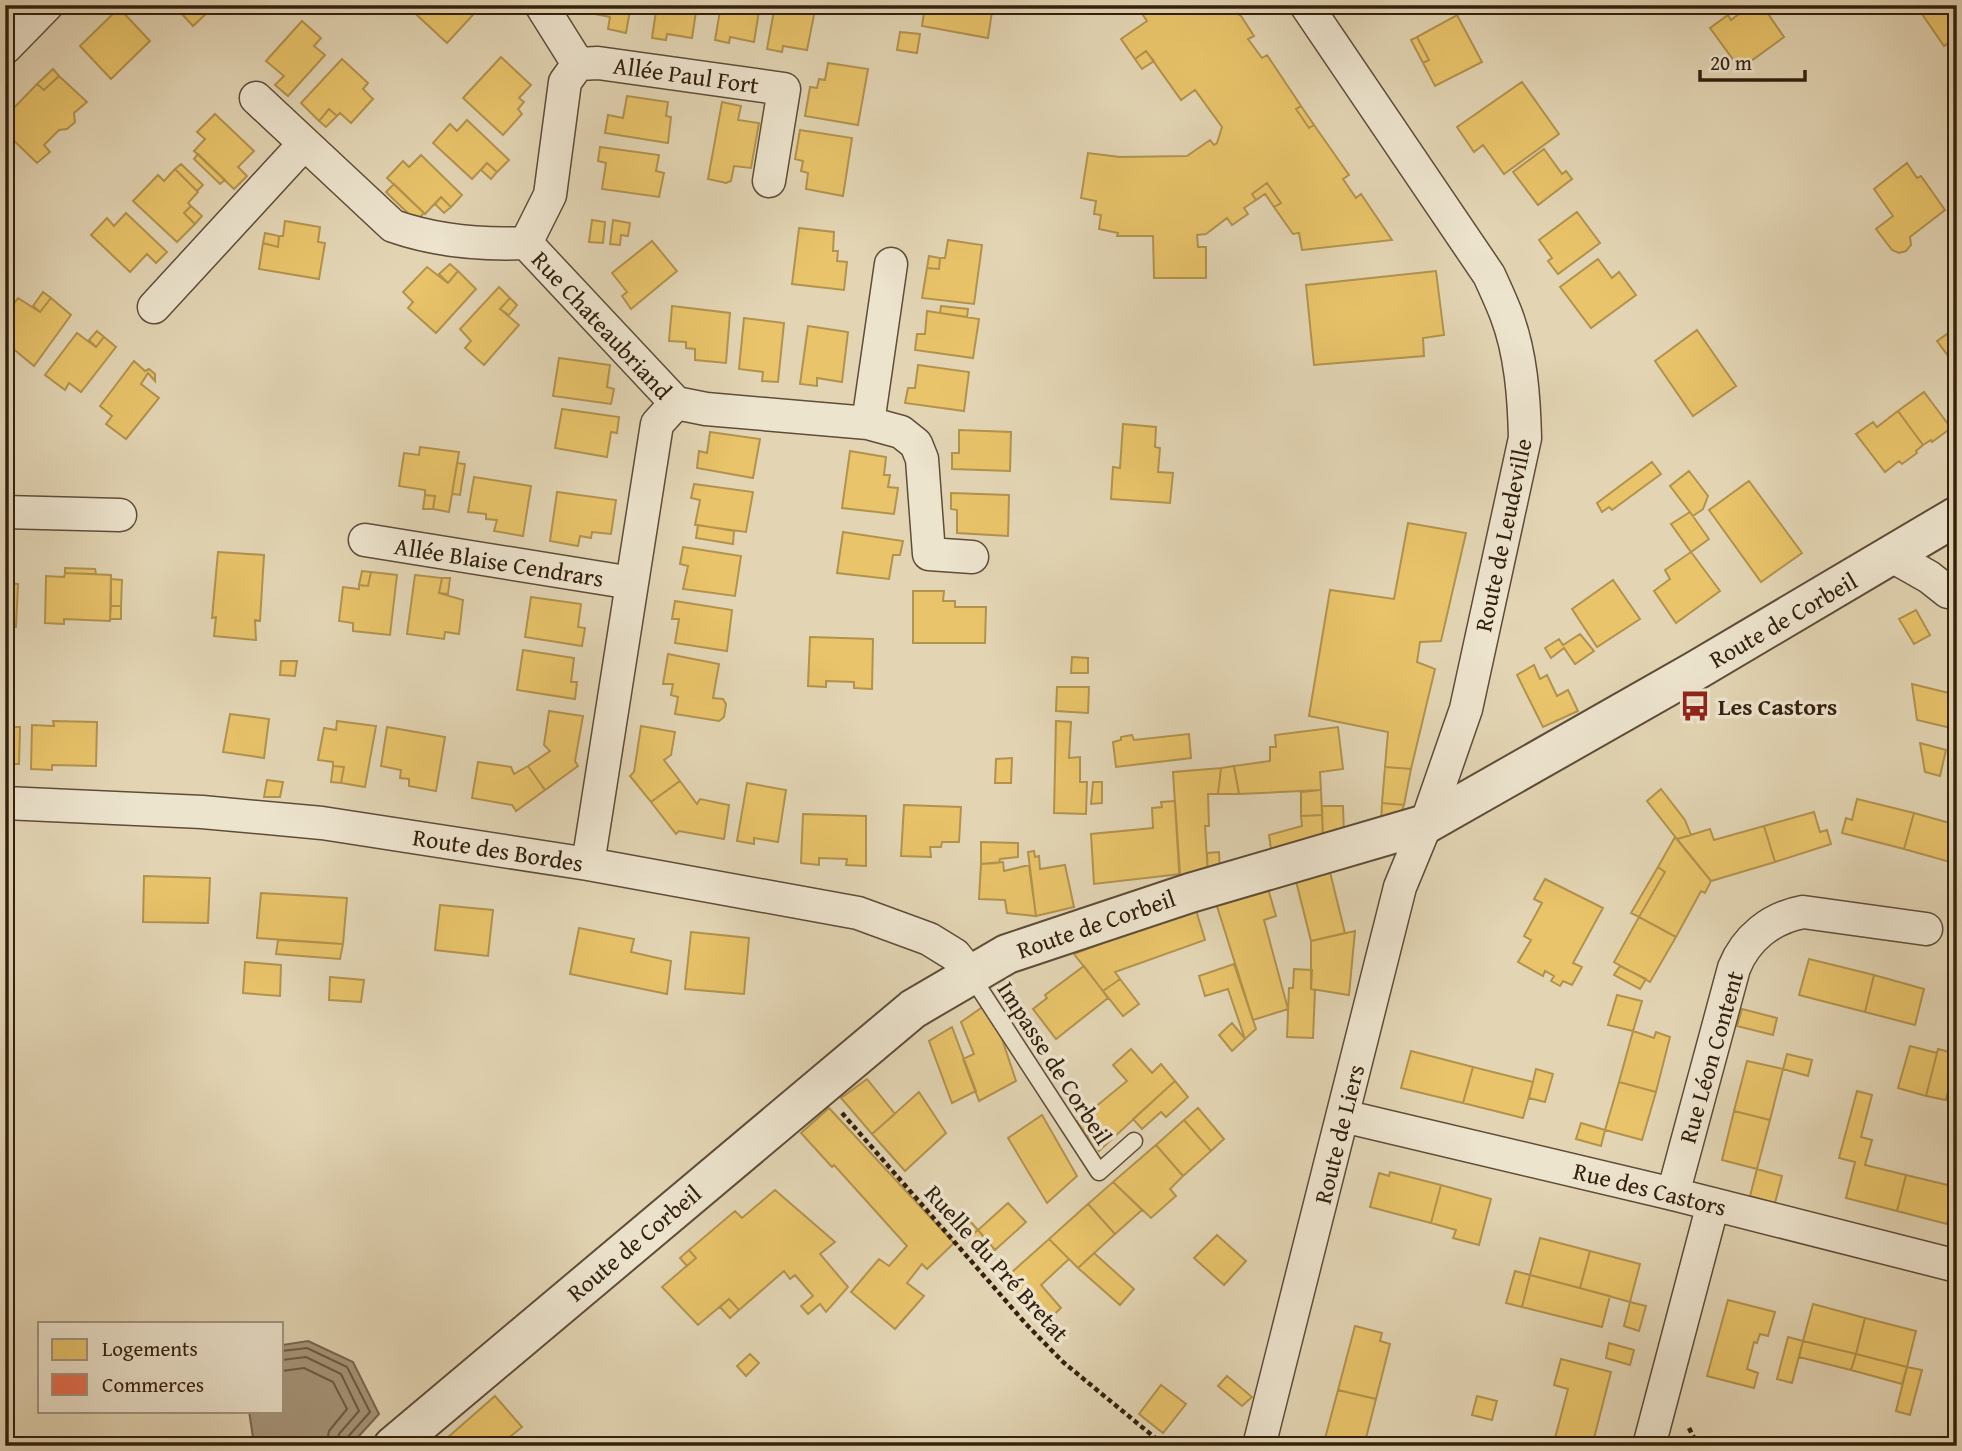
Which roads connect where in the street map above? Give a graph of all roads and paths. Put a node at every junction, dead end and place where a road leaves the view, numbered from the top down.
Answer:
1 (47, 5) edge
2 (541, 5) edge
3 (1306, 5) edge
4 (5, 48) edge
5 (578, 64) junction
6 (256, 98) dead end
7 (304, 145) junction
8 (769, 181) dead end
9 (526, 243) junction
10 (891, 264) dead end
11 (155, 307) dead end
12 (676, 403) junction
13 (868, 423) junction
14 (5, 512) edge
15 (120, 515) dead end
16 (1957, 516) edge
17 (1957, 527) edge
18 (365, 540) dead end
19 (1892, 556) junction
20 (972, 557) dead end
21 (632, 583) junction
22 (1957, 594) edge
23 (5, 803) edge
24 (1426, 824) junction
25 (588, 864) junction
26 (1926, 929) dead end
27 (970, 974) junction
28 (819, 1088) junction
29 (1343, 1116) junction
30 (1134, 1141) dead end
31 (1673, 1194) junction
32 (1713, 1204) junction
33 (1957, 1266) edge
34 (393, 1446) edge
35 (1165, 1446) edge
36 (1259, 1446) edge
37 (1649, 1446) edge

1 - 4 street
2 - 5 street
3 - 24 street, Route de Leudeville
5 - 8 street, Allée Paul Fort
5 - 9 street, Rue Chateaubriand
6 - 7 street
7 - 9 street
7 - 11 street
9 - 12 street, Rue Chateaubriand
10 - 13 street
12 - 13 street
12 - 21 street, Rue Chateaubriand
13 - 20 street
14 - 15 street
16 - 19 street, Route de Corbeil
17 - 19 street, Route de Corbeil
18 - 21 street, Allée Blaise Cendrars
19 - 22 street
19 - 24 street, Route de Corbeil
21 - 25 street, Rue Chateaubriand
23 - 25 street, Route des Bordes
24 - 27 street, Route de Corbeil
24 - 29 street, Route de Liers
25 - 27 street, Route des Bordes
26 - 31 street, Rue Léon Content
27 - 28 street, Route de Corbeil
27 - 30 lane, Impasse de Corbeil
28 - 34 street, Route de Corbeil
28 - 35 path, Ruelle du Pré Bretat
29 - 31 street, Rue des Castors
29 - 36 street, Route de Liers
31 - 32 street, Rue des Castors
32 - 33 street, Rue des Castors
32 - 37 street

